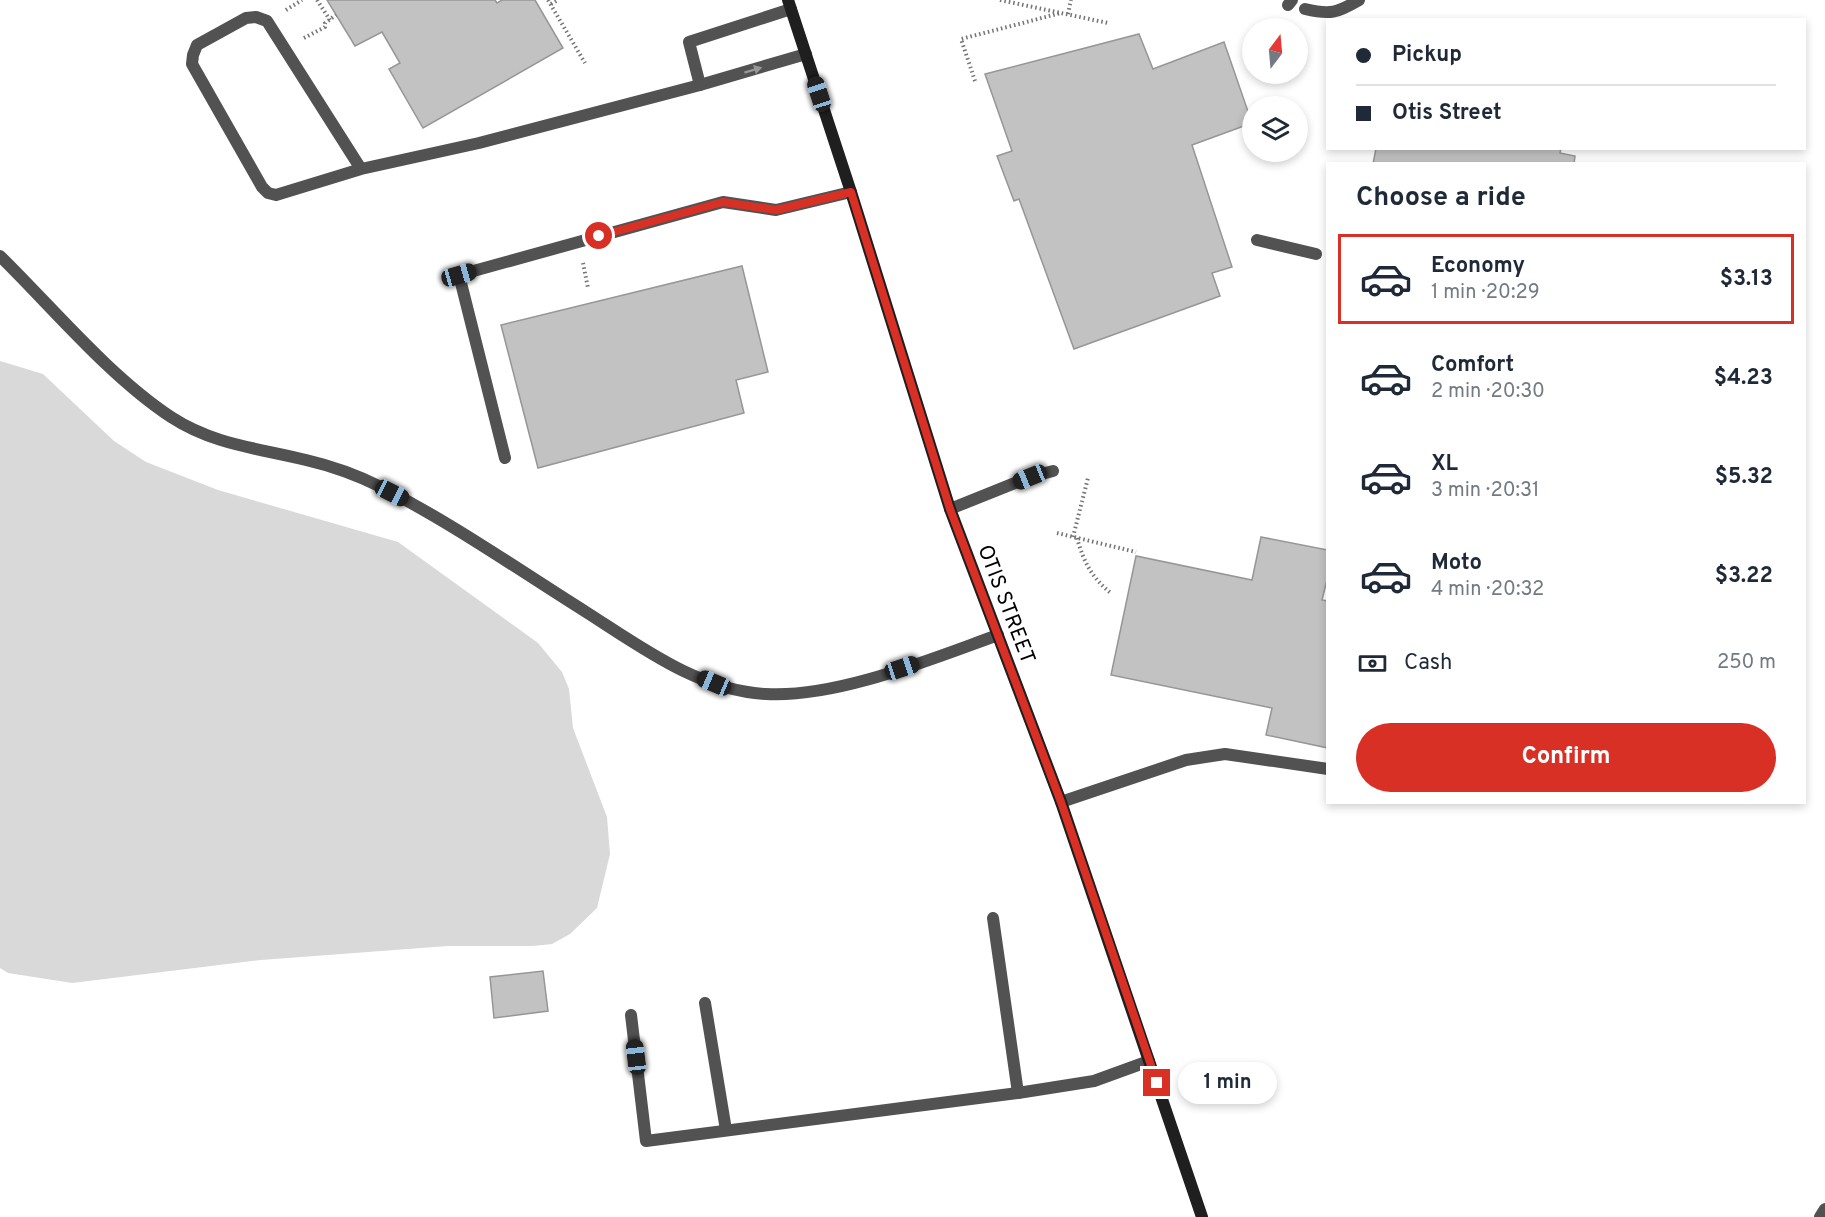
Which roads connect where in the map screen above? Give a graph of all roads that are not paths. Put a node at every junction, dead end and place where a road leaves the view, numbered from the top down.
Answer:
1 (1359, 0) edge
2 (790, 5) edge
3 (1305, 9) dead end
4 (806, 54) junction
5 (700, 85) junction
6 (360, 169) junction
7 (851, 192) junction
8 (1257, 240) dead end
9 (1316, 254) dead end
10 (0, 256) edge
11 (505, 458) dead end
12 (1053, 471) dead end
13 (950, 509) junction
14 (998, 635) junction
15 (1326, 769) edge
16 (1061, 802) junction
17 (993, 918) dead end
18 (705, 1003) dead end
19 (631, 1015) dead end
20 (1149, 1061) junction
21 (1018, 1094) junction
22 (726, 1130) junction
23 (1825, 1209) edge
24 (1202, 1217) edge
25 (1820, 1217) edge

1 - 3 lane
2 - 4 main road, OTIS STREET
2 - 5 lane
5 -> 4 lane
4 - 7 main road, OTIS STREET
5 - 6 lane
6 - 6 lane
7 - 11 lane
7 - 13 main road, OTIS STREET
8 - 9 lane
10 - 14 lane
12 - 13 lane
13 - 14 main road, OTIS STREET
14 - 16 main road, OTIS STREET
15 - 16 lane
16 - 20 main road, OTIS STREET
17 - 21 lane
18 - 22 lane
19 - 22 lane
20 - 21 lane
20 - 24 main road, OTIS STREET
21 - 22 lane
23 - 25 lane

